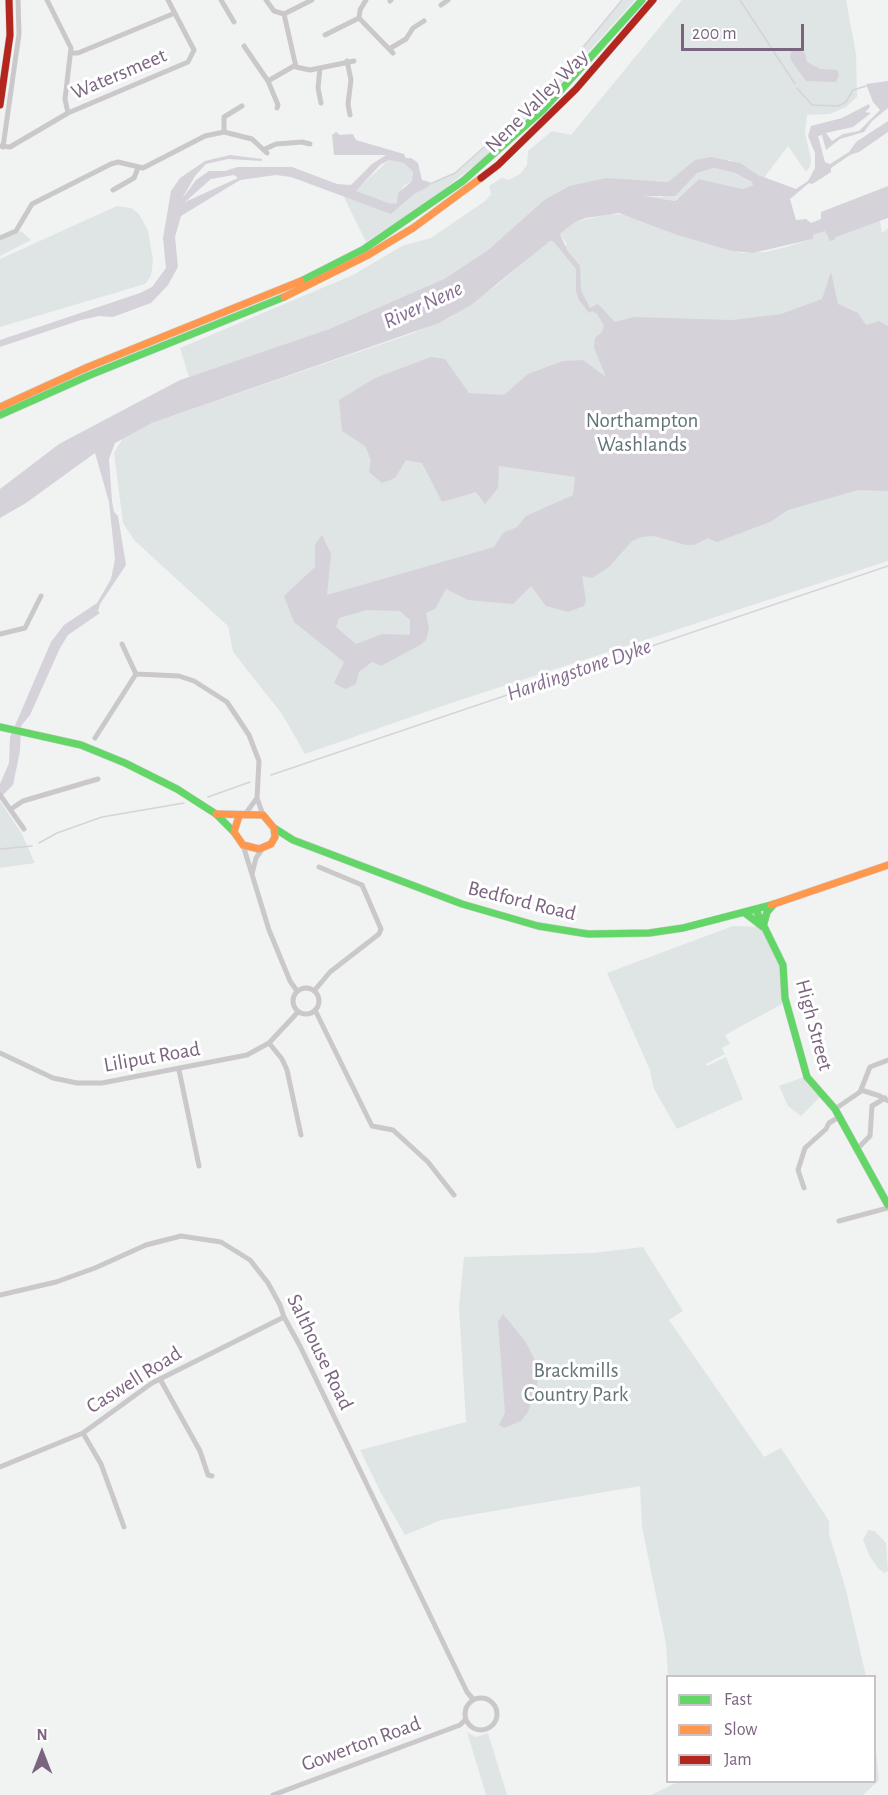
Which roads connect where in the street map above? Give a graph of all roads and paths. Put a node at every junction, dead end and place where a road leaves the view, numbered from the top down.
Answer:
1 (18, 0) edge
2 (47, 0) edge
3 (168, 0) edge
4 (220, 0) edge
5 (266, 0) edge
6 (312, 0) edge
7 (366, 0) edge
8 (642, 0) edge
9 (653, 0) edge
10 (9, 1) edge
11 (304, 2) edge
12 (0, 3) edge
13 (175, 13) junction
14 (284, 14) junction
15 (234, 18) dead end
16 (359, 18) junction
17 (425, 20) dead end
18 (327, 25) dead end
19 (244, 46) dead end
20 (71, 53) junction
21 (294, 66) junction
22 (320, 68) junction
23 (2, 71) edge
24 (268, 81) junction
25 (318, 100) dead end
26 (0, 105) edge
27 (277, 108) dead end
28 (240, 110) dead end
29 (351, 111) dead end
30 (68, 114) junction
31 (224, 132) junction
32 (310, 144) dead end
33 (2, 147) edge
34 (138, 168) junction
35 (113, 190) dead end
36 (0, 238) edge
37 (0, 407) edge
38 (0, 415) edge
39 (41, 596) dead end
40 (0, 634) edge
41 (122, 644) dead end
42 (136, 674) junction
43 (0, 727) edge
44 (95, 738) dead end
45 (98, 779) dead end
46 (0, 795) edge
47 (257, 798) junction
48 (12, 809) junction
49 (216, 814) junction
50 (242, 814) junction
51 (263, 815) junction
52 (274, 828) junction
53 (24, 829) dead end
54 (234, 832) junction
55 (293, 840) junction
56 (271, 844) junction
57 (243, 845) junction
58 (263, 848) junction
59 (888, 865) edge
60 (319, 867) dead end
61 (252, 876) junction
62 (774, 904) junction
63 (756, 910) junction
64 (745, 913) junction
65 (763, 927) junction
66 (297, 991) junction
67 (314, 991) junction
68 (315, 1010) junction
69 (298, 1012) junction
70 (269, 1043) junction
71 (0, 1053) edge
72 (888, 1060) edge
73 (179, 1070) junction
74 (861, 1090) junction
75 (886, 1100) edge
76 (835, 1109) junction
77 (839, 1117) junction
78 (301, 1135) dead end
79 (856, 1150) junction
80 (199, 1166) dead end
81 (804, 1188) dead end
82 (454, 1195) dead end
83 (888, 1205) edge
84 (839, 1221) dead end
85 (0, 1295) edge
86 (284, 1317) junction
87 (160, 1379) junction
88 (83, 1433) junction
89 (0, 1467) edge
90 (212, 1476) dead end
91 (124, 1527) dead end
92 (473, 1699) junction
93 (465, 1720) junction
94 (273, 1795) edge

1 - 10 street
1 - 33 street
2 - 20 street
3 - 13 street, Watersmeet
4 - 15 street
5 - 14 street
6 - 11 street
7 - 16 street
8 - 37 main road, Nene Valley Way
9 - 38 main road, Nene Valley Way
10 - 12 street
10 - 23 main road
11 - 14 street
13 - 20 street
13 - 30 street, Watersmeet
14 - 21 street
16 - 17 street
16 - 18 street
19 - 24 street
20 - 30 street
21 - 22 street
21 - 24 street
22 - 25 street
22 - 29 street
23 - 26 main road
24 - 27 street
28 - 31 street
30 - 33 street, Watersmeet
31 - 32 street
31 - 34 street
34 - 35 street
34 - 36 street
39 - 40 street
41 - 42 street
42 - 44 street
42 - 47 street
43 - 49 main road
45 - 48 street
46 - 48 street
47 - 50 street
47 - 51 street
48 - 53 street
49 - 50 main road
49 - 54 main road
50 - 51 main road
50 - 54 main road
51 - 52 main road
52 - 55 main road, Bedford Road
52 - 56 main road
54 - 57 main road
55 - 56 main road
55 - 64 main road, Bedford Road
56 - 58 main road
57 - 58 main road
57 - 61 street
58 - 61 street
59 - 62 main road, Bedford Road
60 - 67 street
61 - 66 street
62 - 63 main road, Bedford Road
62 - 65 main road
63 - 64 main road, Bedford Road
63 - 65 main road, High Street
64 - 65 main road
65 - 76 main road, High Street
66 - 67 street
66 - 69 street
67 - 68 street
68 - 69 street
68 - 82 street
69 - 70 street, Liliput Road
70 - 73 street, Liliput Road
70 - 78 street
71 - 73 street, Liliput Road
72 - 74 street
73 - 80 street
74 - 75 street
74 - 76 street
75 - 79 street
76 - 77 main road, High Street
77 - 79 main road, High Street
77 - 81 street
79 - 83 main road, High Street
83 - 84 street
85 - 86 street, Salthouse Road
86 - 87 street, Caswell Road
86 - 92 street, Salthouse Road
87 - 88 street, Caswell Road
87 - 90 street
88 - 89 street, Caswell Road
88 - 91 street
92 - 93 street
92 - 93 street
93 - 94 street, Gowerton Road

